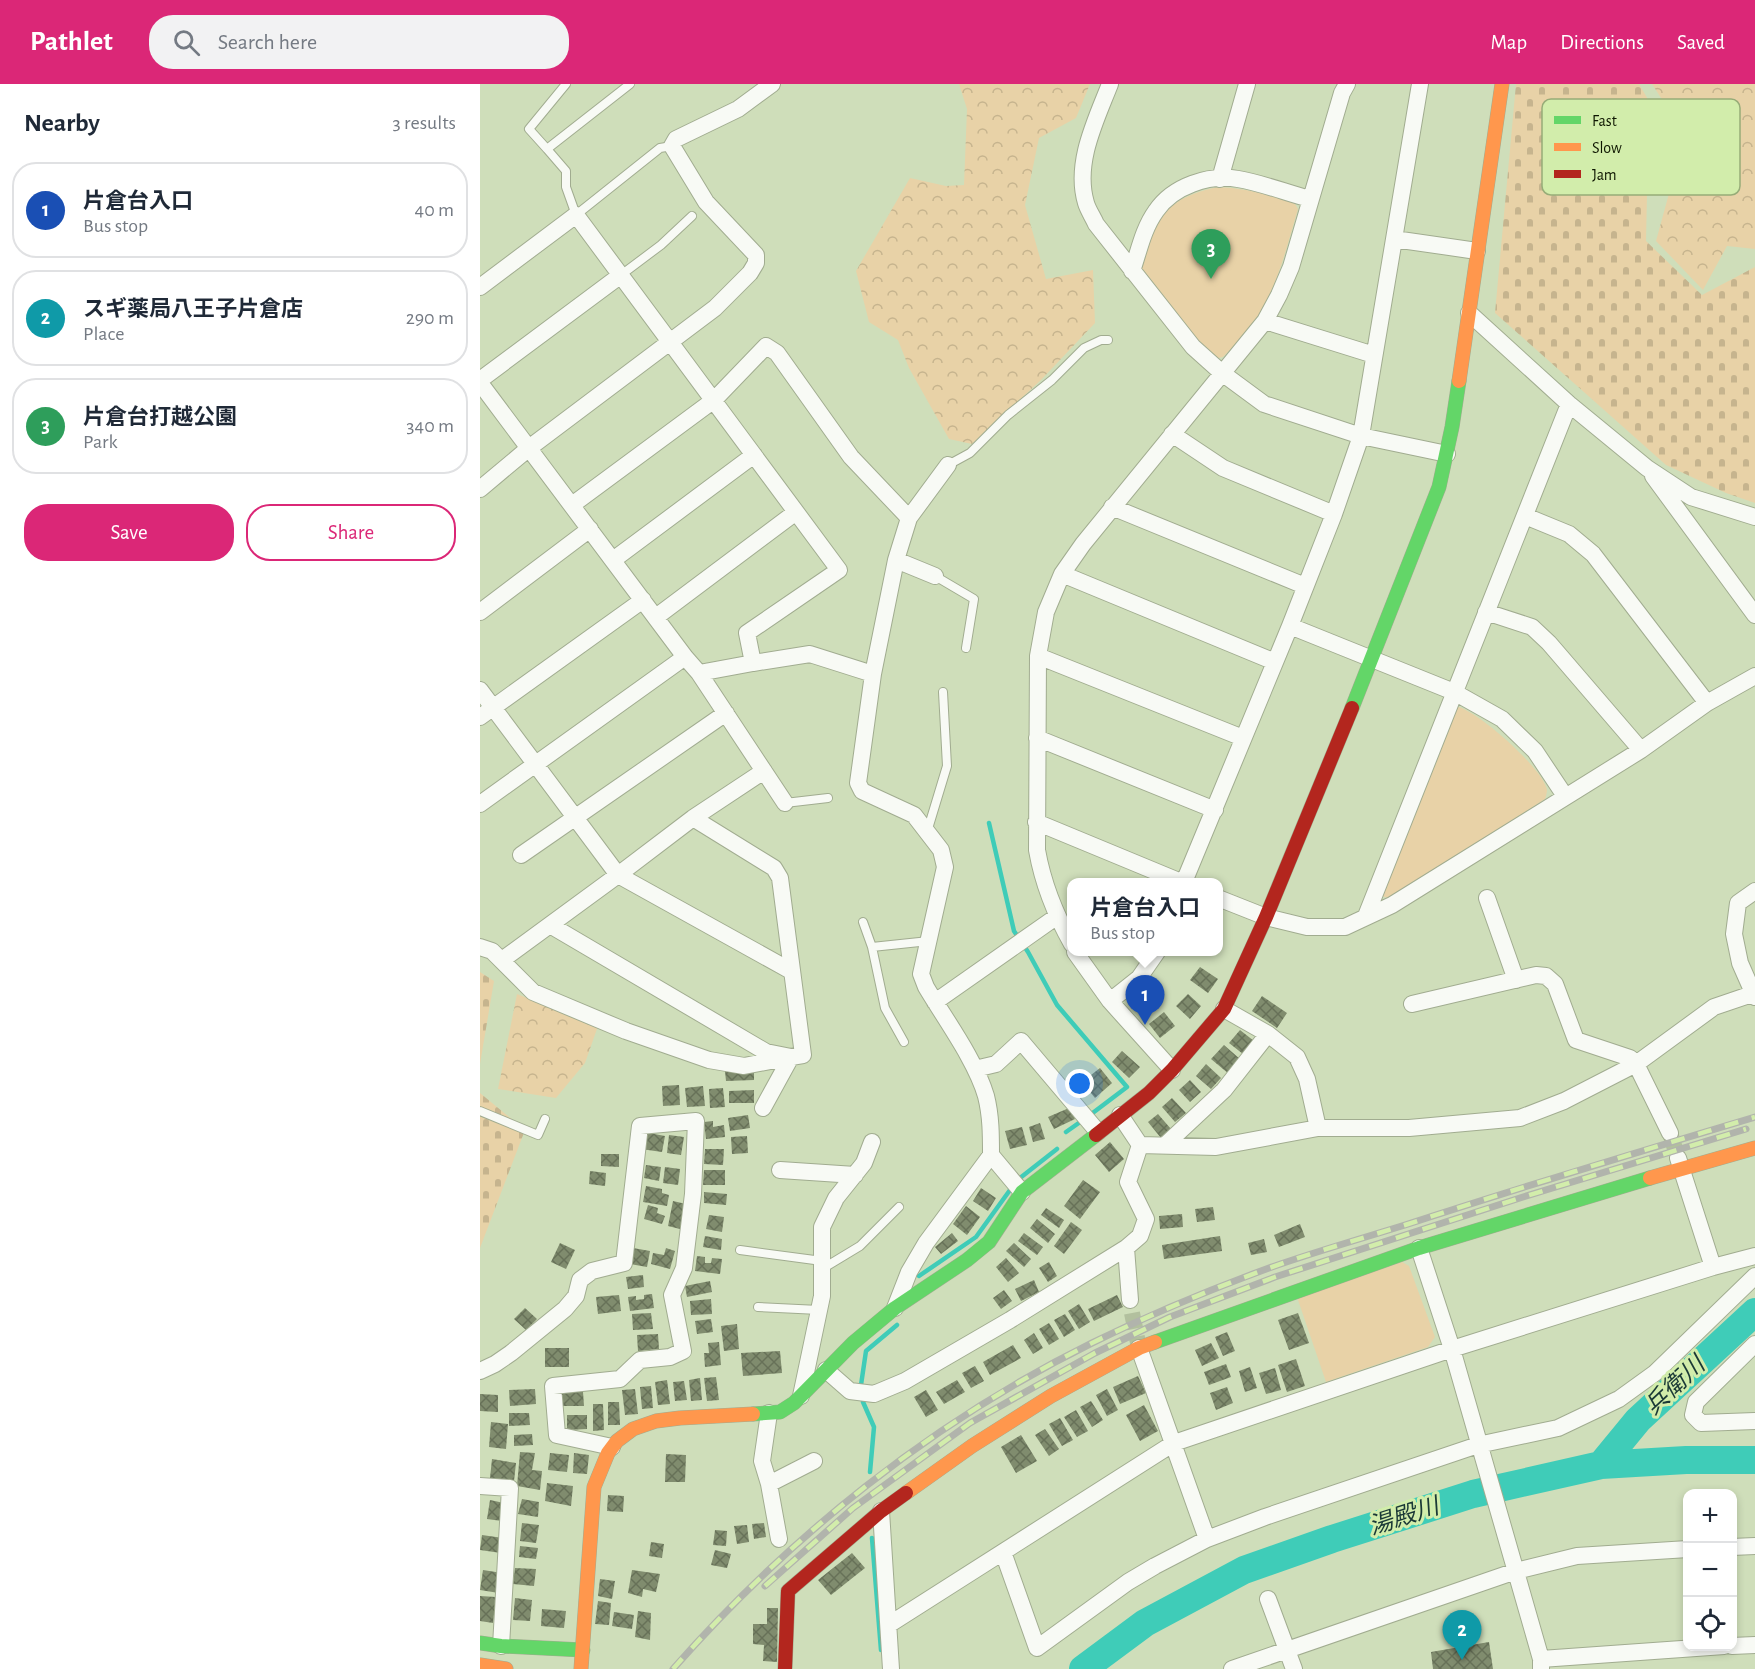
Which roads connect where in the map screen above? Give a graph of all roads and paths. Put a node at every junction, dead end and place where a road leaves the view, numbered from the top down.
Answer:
1 (566, 84) edge
2 (630, 84) edge
3 (772, 84) edge
4 (1110, 84) edge
5 (1247, 84) edge
6 (1347, 84) edge
7 (1420, 84) edge
8 (1502, 84) edge
9 (672, 146) junction
10 (547, 149) junction
11 (1220, 179) junction
12 (1310, 199) junction
13 (699, 208) junction
14 (576, 215) junction
15 (1394, 239) junction
16 (1477, 251) junction
17 (1132, 272) junction
18 (621, 275) junction
19 (480, 287) edge
20 (1469, 314) junction
21 (1265, 321) junction
22 (1108, 340) dead end
23 (671, 342) junction
24 (1374, 356) junction
25 (1222, 374) junction
26 (480, 382) edge
27 (714, 400) junction
28 (1569, 404) junction
29 (1172, 434) junction
30 (1361, 436) junction
31 (529, 448) junction
32 (1447, 454) junction
33 (754, 455) junction
34 (948, 465) joint
35 (1647, 468) junction
36 (480, 489) edge
37 (572, 505) junction
38 (1112, 507) junction
39 (796, 512) junction
40 (1334, 514) junction
41 (1525, 516) junction
42 (1755, 517) edge
43 (909, 518) junction
44 (590, 529) junction
45 (614, 560) junction
46 (896, 560) junction
47 (1062, 574) junction
48 (935, 576) joint
49 (1305, 586) junction
50 (643, 600) junction
51 (480, 612) edge
52 (1486, 612) junction
53 (1755, 615) edge
54 (656, 617) junction
55 (1290, 626) junction
56 (966, 648) dead end
57 (1038, 656) junction
58 (686, 657) junction
59 (1372, 659) junction
60 (1275, 662) junction
61 (753, 663) junction
62 (699, 673) junction
63 (873, 675) junction
64 (1755, 676) edge
65 (480, 690) edge
66 (943, 692) dead end
67 (1454, 692) junction
68 (1707, 703) junction
69 (487, 712) edge
70 (726, 713) junction
71 (1037, 738) junction
72 (1244, 738) junction
73 (1641, 750) junction
74 (536, 765) junction
75 (764, 771) junction
76 (1565, 796) junction
77 (828, 798) dead end
78 (785, 803) joint
79 (480, 804) edge
80 (1215, 810) junction
81 (575, 818) junction
82 (693, 818) junction
83 (1036, 822) junction
84 (927, 833) junction
85 (521, 855) dead end
86 (618, 875) junction
87 (1173, 878) edge
88 (1185, 878) edge
89 (1755, 891) edge
90 (1487, 898) dead end
91 (1223, 900) edge
92 (1366, 916) junction
93 (1056, 917) junction
94 (1266, 917) junction
95 (863, 922) dead end
96 (550, 925) junction
97 (1067, 937) edge
98 (929, 941) junction
99 (480, 947) edge
100 (872, 947) junction
101 (1079, 956) edge
102 (1154, 956) edge
103 (502, 960) junction
104 (791, 971) junction
105 (1516, 980) junction
106 (1755, 994) edge
107 (1110, 1001) junction
108 (935, 1002) junction
109 (1412, 1004) dead end
110 (1224, 1009) junction
111 (1268, 1034) junction
112 (904, 1042) dead end
113 (791, 1057) junction
114 (1636, 1064) junction
115 (975, 1069) junction
116 (1172, 1070) junction
117 (763, 1108) dead end
118 (480, 1111) edge
119 (1120, 1115) junction
120 (545, 1119) dead end
121 (1090, 1123) junction
122 (1318, 1128) junction
123 (1670, 1133) tunnel mouth
124 (872, 1142) dead end
125 (1140, 1145) junction
126 (1164, 1146) junction
127 (1755, 1149) edge
128 (991, 1155) junction
129 (1680, 1163) junction
130 (780, 1170) dead end
131 (855, 1175) junction
132 (1022, 1192) junction
133 (899, 1207) dead end
134 (1126, 1248) junction
135 (1419, 1248) junction
136 (740, 1250) dead end
137 (1755, 1256) edge
138 (822, 1265) junction
139 (1713, 1267) junction
140 (1755, 1276) edge
141 (1130, 1300) tunnel mouth
142 (758, 1307) dead end
143 (895, 1308) junction
144 (820, 1310) junction
145 (1755, 1344) edge
146 (1139, 1348) junction
147 (1452, 1349) junction
148 (826, 1370) junction
149 (480, 1371) edge
150 (800, 1397) junction
151 (769, 1413) junction
152 (1755, 1421) edge
153 (1174, 1443) junction
154 (612, 1447) junction
155 (1480, 1453) junction
156 (814, 1461) dead end
157 (769, 1484) junction
158 (480, 1486) edge
159 (882, 1511) junction
160 (779, 1539) dead end
161 (1207, 1539) junction
162 (1755, 1546) edge
163 (1737, 1547) edge
164 (1683, 1549) edge
165 (1004, 1552) junction
166 (1516, 1571) junction
167 (1268, 1599) dead end
168 (890, 1624) junction
169 (480, 1643) edge
170 (1755, 1645) edge
171 (501, 1646) junction
172 (1737, 1646) edge
173 (583, 1650) junction
174 (1287, 1650) junction
175 (1683, 1651) edge
176 (1541, 1664) edge
177 (480, 1665) edge
178 (506, 1669) edge
179 (581, 1669) edge
180 (785, 1669) edge
181 (891, 1669) edge
182 (1232, 1669) edge
183 (1294, 1669) edge

1 - 10 lane
2 - 10 lane
3 - 9 street
4 - 17 street
5 - 11 street
6 - 12 street
7 - 15 street
8 - 16 street
9 - 13 street
9 - 14 lane
10 - 14 lane
11 - 12 street
11 - 17 street
12 - 21 street
13 - 18 lane
13 - 23 street
14 - 18 street
14 - 19 street
15 - 16 street
15 - 24 street
16 - 20 street
17 - 25 street
18 - 23 street
18 - 26 street
20 - 28 street
20 - 32 street
21 - 24 street
21 - 25 street
22 - 34 lane
23 - 27 street
23 - 31 street
24 - 30 street
25 - 29 street
25 - 30 street
26 - 31 street
27 - 33 street
27 - 37 street
27 - 43 street
28 - 35 street
28 - 41 street
29 - 38 street
29 - 40 street
30 - 32 street
30 - 40 street
31 - 36 street
31 - 37 street
32 - 59 street
33 - 39 street
33 - 45 street
34 - 43 street
35 - 42 street
35 - 53 street
37 - 44 street
38 - 47 street
38 - 49 street
39 - 54 street
39 - 61 street
40 - 49 street
41 - 52 street
41 - 68 street
43 - 46 street
44 - 45 street
44 - 51 street
45 - 50 street
46 - 48 street
46 - 63 street
47 - 57 street
47 - 60 street
48 - 56 lane
49 - 55 street
50 - 54 street
50 - 69 street
52 - 67 street
52 - 73 street
54 - 58 street
55 - 59 street
55 - 60 street
57 - 71 street
57 - 72 street
58 - 62 street
58 - 74 street
59 - 67 street
59 - 94 street
60 - 72 street
61 - 62 street
61 - 63 street
62 - 70 street
63 - 84 street
64 - 68 street
65 - 69 street
66 - 84 lane
67 - 76 street
67 - 92 street
68 - 73 street
69 - 74 street
70 - 75 street
70 - 81 street
71 - 80 street
71 - 83 street
72 - 80 street
73 - 76 street
74 - 79 street
74 - 81 street
75 - 78 street
75 - 82 street
76 - 92 street
77 - 78 lane
80 - 88 street
81 - 85 street
81 - 86 street
82 - 86 street
82 - 104 street
83 - 87 street
83 - 93 street
84 - 98 street
86 - 96 street
86 - 104 street
89 - 106 street
90 - 105 street
91 - 94 street
92 - 94 street
93 - 97 street
93 - 108 street
94 - 110 street
95 - 100 lane
96 - 103 street
96 - 113 street
98 - 100 lane
98 - 108 street
99 - 103 street
100 - 112 lane
101 - 107 street
102 - 107 street
103 - 113 street
104 - 113 street
105 - 109 street
105 - 114 street
106 - 114 street
107 - 116 street
108 - 115 street
110 - 111 street
110 - 116 street
111 - 122 street
111 - 126 street
113 - 117 street
114 - 122 street
114 - 123 street
115 - 121 street
115 - 128 street
116 - 119 street
118 - 120 lane
119 - 121 street
119 - 125 street
121 - 132 street
122 - 126 street
124 - 131 street
125 - 126 street
125 - 134 street
127 - 129 street
128 - 132 street
128 - 143 street
129 - 135 street
129 - 139 street
130 - 131 street
131 - 138 street
132 - 143 street
133 - 138 lane
134 - 141 street
134 - 148 street
135 - 146 street
135 - 147 street
136 - 138 lane
137 - 139 street
138 - 144 street
139 - 147 street
140 - 155 street
142 - 144 lane
143 - 148 street
144 - 150 street
145 - 152 street
146 - 153 street
146 - 159 street
147 - 153 street
147 - 155 street
148 - 150 street
149 - 154 street
150 - 151 street
151 - 154 street
151 - 157 street
153 - 161 street
153 - 165 street
154 - 173 street
155 - 161 street
155 - 166 street
156 - 157 street
157 - 160 street
158 - 171 street
159 - 168 street
159 - 180 street
161 - 165 street
162 - 163 street
164 - 166 street
165 - 168 street
166 - 174 street
166 - 176 street
167 - 174 street
168 - 181 street
169 - 171 street
170 - 172 street
171 - 173 street
173 - 179 street
174 - 182 street
174 - 183 street
175 - 176 street
177 - 178 street

